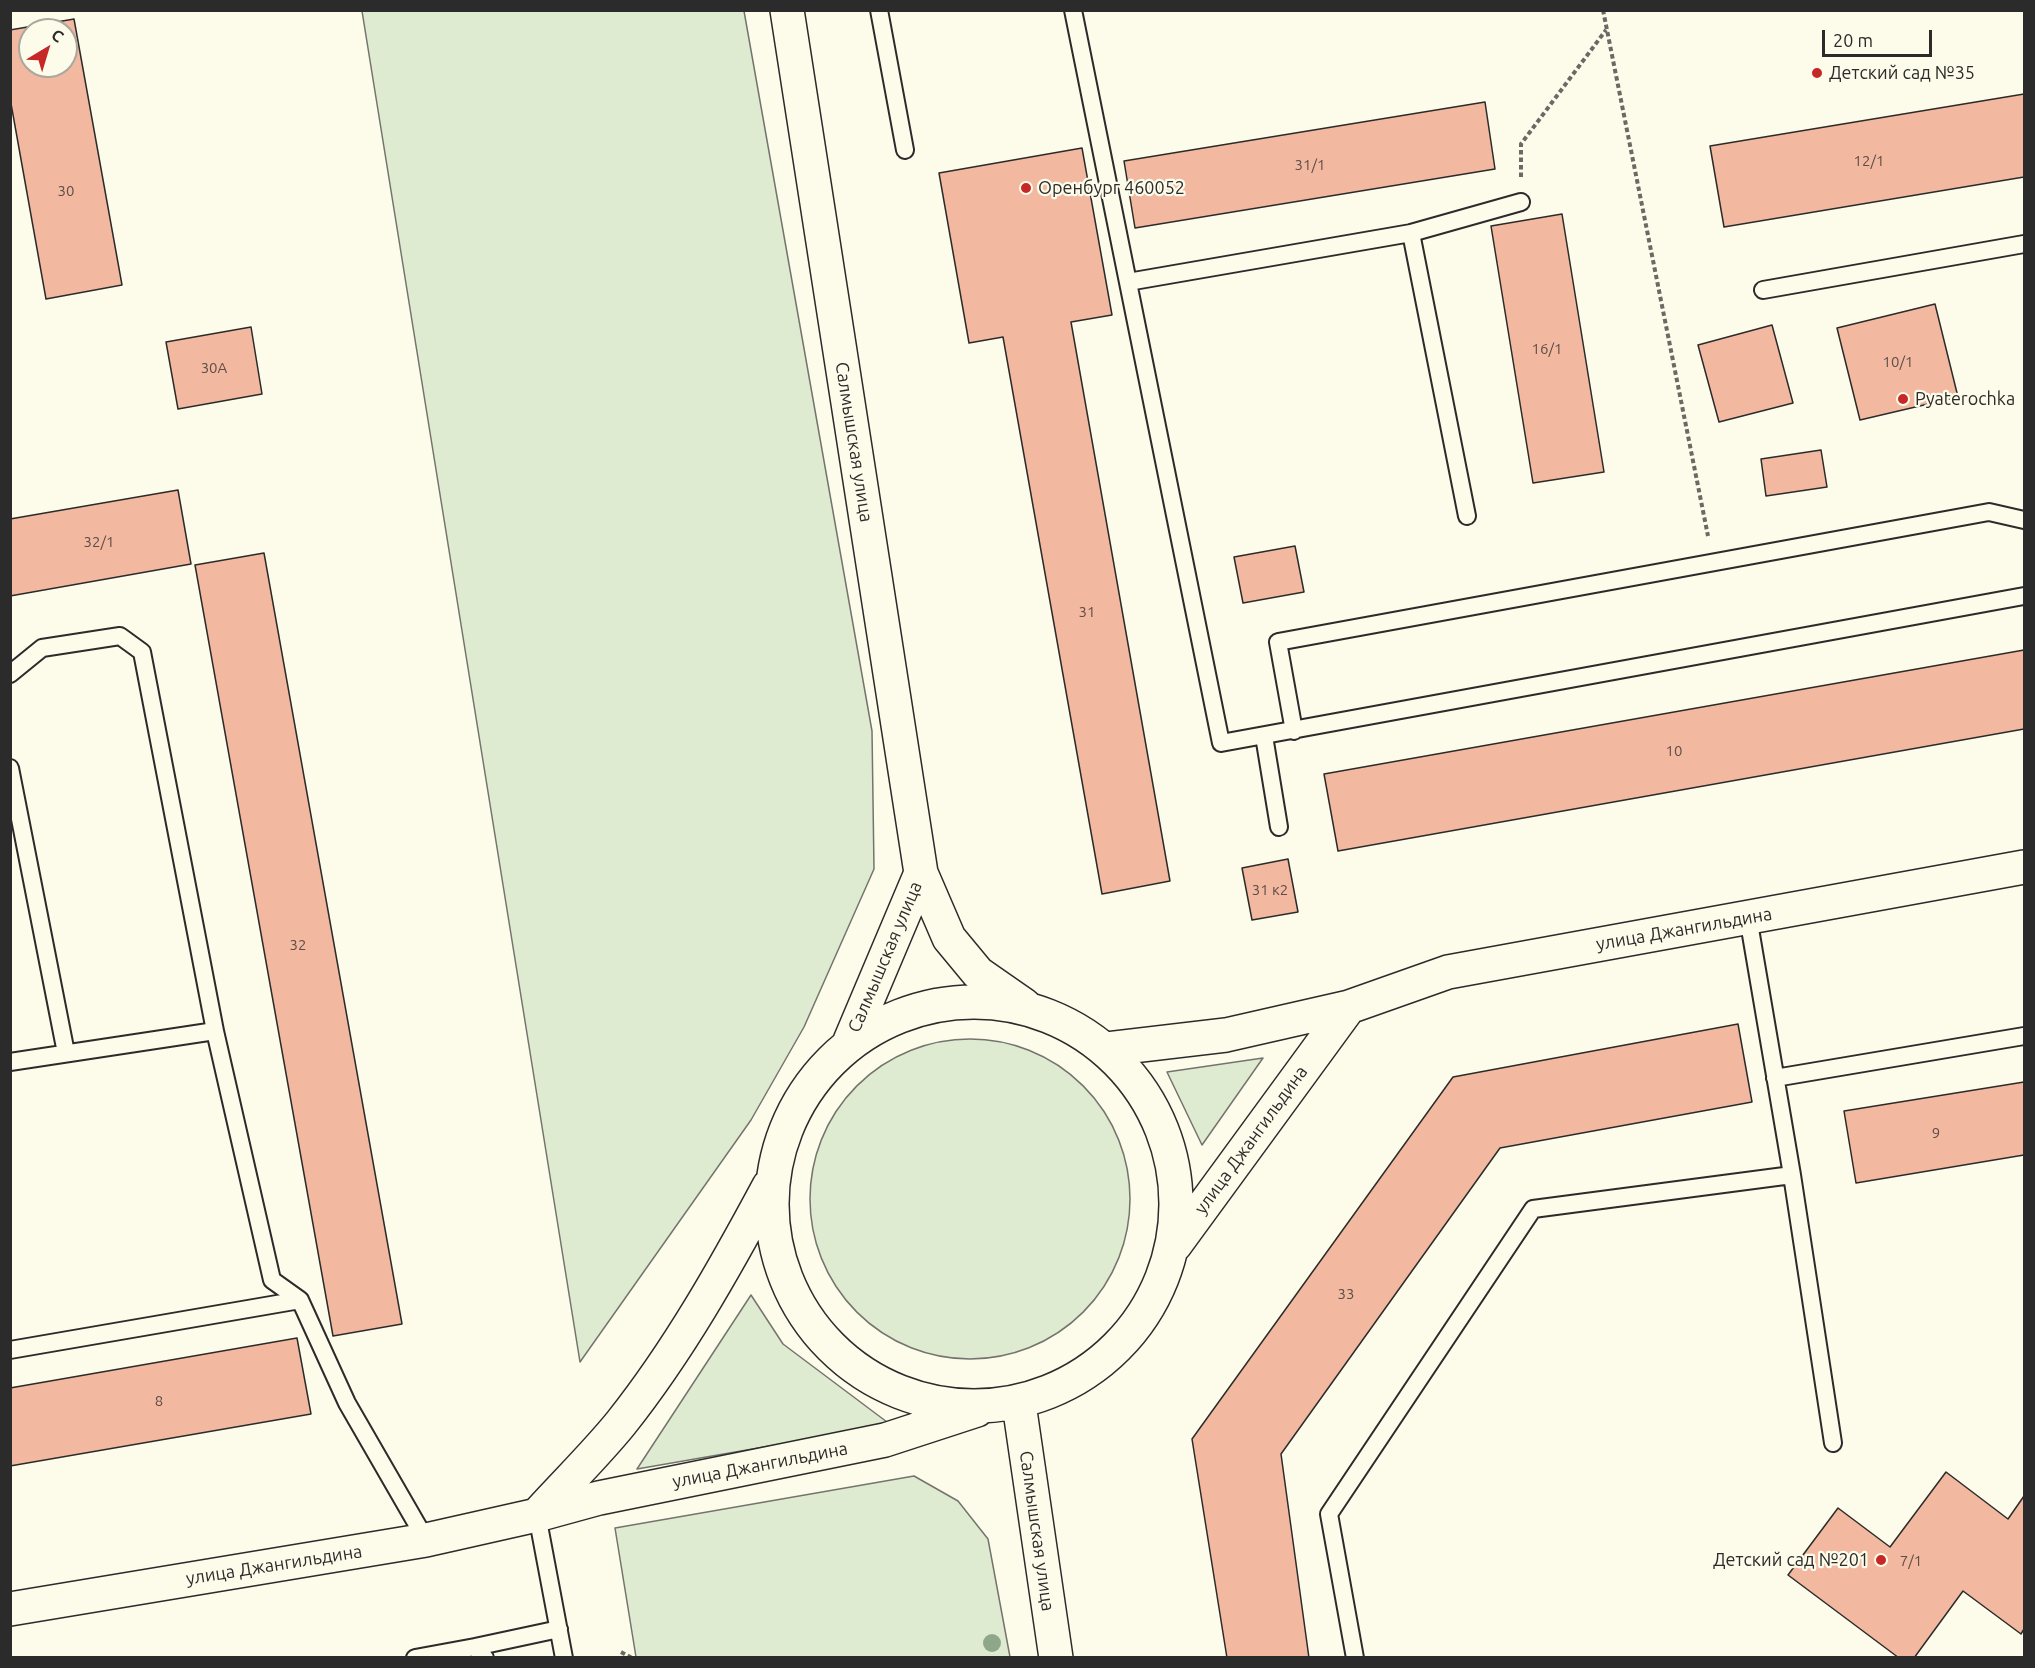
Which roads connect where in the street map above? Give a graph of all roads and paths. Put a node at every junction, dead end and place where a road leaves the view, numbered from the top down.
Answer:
1 (787, 10) edge
2 (879, 10) edge
3 (1073, 10) edge
4 (1604, 10) edge
5 (1607, 29) junction
6 (905, 150) dead end
7 (1521, 202) joint
8 (1411, 233) junction
9 (2025, 244) edge
10 (1128, 282) junction
11 (1762, 290) dead end
12 (1467, 516) dead end
13 (2025, 520) edge
14 (1713, 563) junction
15 (2025, 596) edge
16 (10, 674) edge
17 (1294, 731) junction
18 (1264, 736) junction
19 (10, 768) edge
20 (1279, 827) dead end
21 (2025, 867) edge
22 (921, 873) junction
23 (1748, 918) junction
24 (1028, 1007) junction
25 (1349, 1007) junction
26 (215, 1030) junction
27 (2025, 1036) edge
28 (850, 1041) junction
29 (1107, 1049) junction
30 (66, 1053) junction
31 (10, 1062) edge
32 (1775, 1078) junction
33 (1792, 1175) junction
34 (770, 1186) junction
35 (1175, 1245) junction
36 (300, 1300) junction
37 (10, 1350) edge
38 (1018, 1404) junction
39 (981, 1409) junction
40 (1833, 1443) dead end
41 (537, 1515) junction
42 (426, 1540) junction
43 (10, 1609) edge
44 (559, 1629) junction
45 (480, 1652) edge
46 (621, 1652) dead end
47 (415, 1658) edge
48 (564, 1658) edge
49 (633, 1658) edge
50 (1056, 1658) edge
51 (1355, 1658) edge

1 - 22 main road, Салмышская улица
2 - 6 lane
3 - 10 lane
4 - 5 path
5 - 7 path
5 - 14 path
7 - 8 lane
8 - 10 lane
8 - 12 lane
9 - 11 lane
10 - 18 lane
13 - 14 lane
14 - 17 lane
15 - 17 lane
16 - 26 lane
17 - 18 lane
18 - 20 lane
19 - 30 lane
21 - 23 main road, улица Джангильдина
22 - 24 main road, Салмышская улица
22 - 28 main road, Салмышская улица
23 - 25 main road, улица Джангильдина
23 - 32 lane
24 - 28 main road
24 - 29 main road, Салмышская улица
25 - 29 main road, улица Джангильдина
25 - 35 main road, улица Джангильдина
26 - 30 lane
26 - 36 lane
27 - 32 lane
28 - 34 main road
29 - 35 main road
30 - 31 lane
32 - 33 lane
33 - 40 lane
33 - 51 lane
34 - 39 main road
34 - 41 main road
35 - 38 main road
36 - 37 lane
36 - 42 lane
38 - 39 main road
38 - 50 main road, Салмышская улица
39 - 41 main road, улица Джангильдина
41 - 42 main road, улица Джангильдина
41 - 44 lane
42 - 43 main road, улица Джангильдина
44 - 45 lane
44 - 48 lane
45 - 47 lane
46 - 49 path

